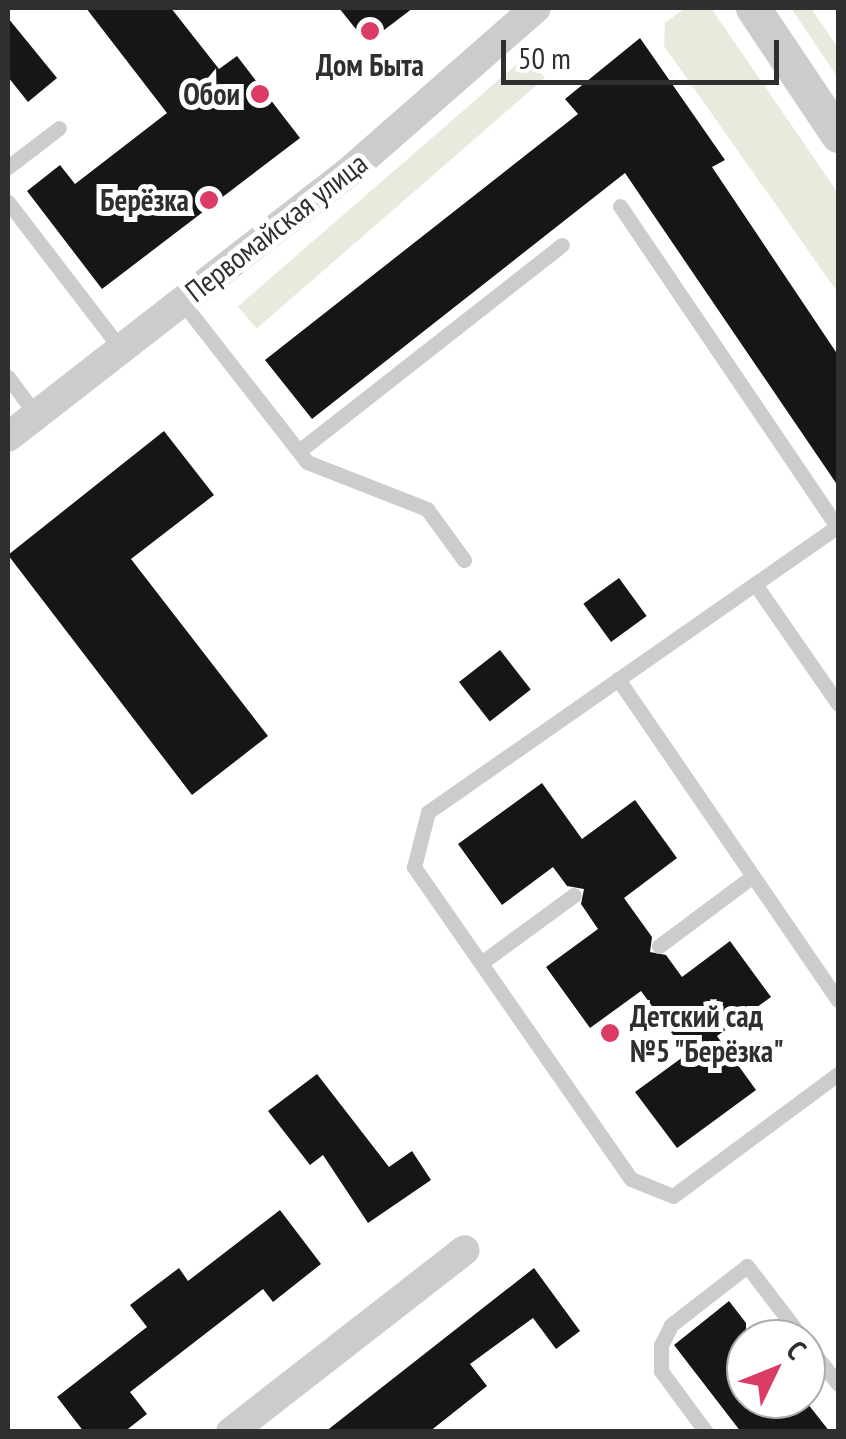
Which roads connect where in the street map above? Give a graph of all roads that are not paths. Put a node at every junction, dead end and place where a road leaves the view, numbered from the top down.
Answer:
1 (536, 8) edge
2 (753, 8) edge
3 (59, 128) dead end
4 (838, 135) edge
5 (8, 167) edge
6 (8, 202) edge
7 (620, 206) dead end
8 (562, 246) dead end
9 (182, 302) junction
10 (122, 350) junction
11 (8, 377) edge
12 (36, 415) junction
13 (8, 437) edge
14 (299, 452) junction
15 (838, 526) edge
16 (464, 560) dead end
17 (755, 584) junction
18 (618, 678) junction
19 (838, 704) edge
20 (753, 876) junction
21 (574, 895) dead end
22 (658, 946) dead end
23 (481, 963) junction
24 (838, 1000) edge
25 (838, 1074) edge
26 (466, 1250) dead end
27 (788, 1319) edge
28 (231, 1432) edge
29 (706, 1432) edge

1 - 9 street, Первомайская улица
2 - 4 street
3 - 5 lane
6 - 10 lane
7 - 15 lane
8 - 14 lane
9 - 10 street, Первомайская улица
9 - 14 lane
10 - 12 street, Первомайская улица
11 - 12 lane
12 - 13 street, Первомайская улица
14 - 16 lane
15 - 17 lane
17 - 18 lane
17 - 19 lane
18 - 20 lane
18 - 23 lane
20 - 22 lane
20 - 24 lane
21 - 23 lane
23 - 25 lane
26 - 28 street
27 - 29 lane

